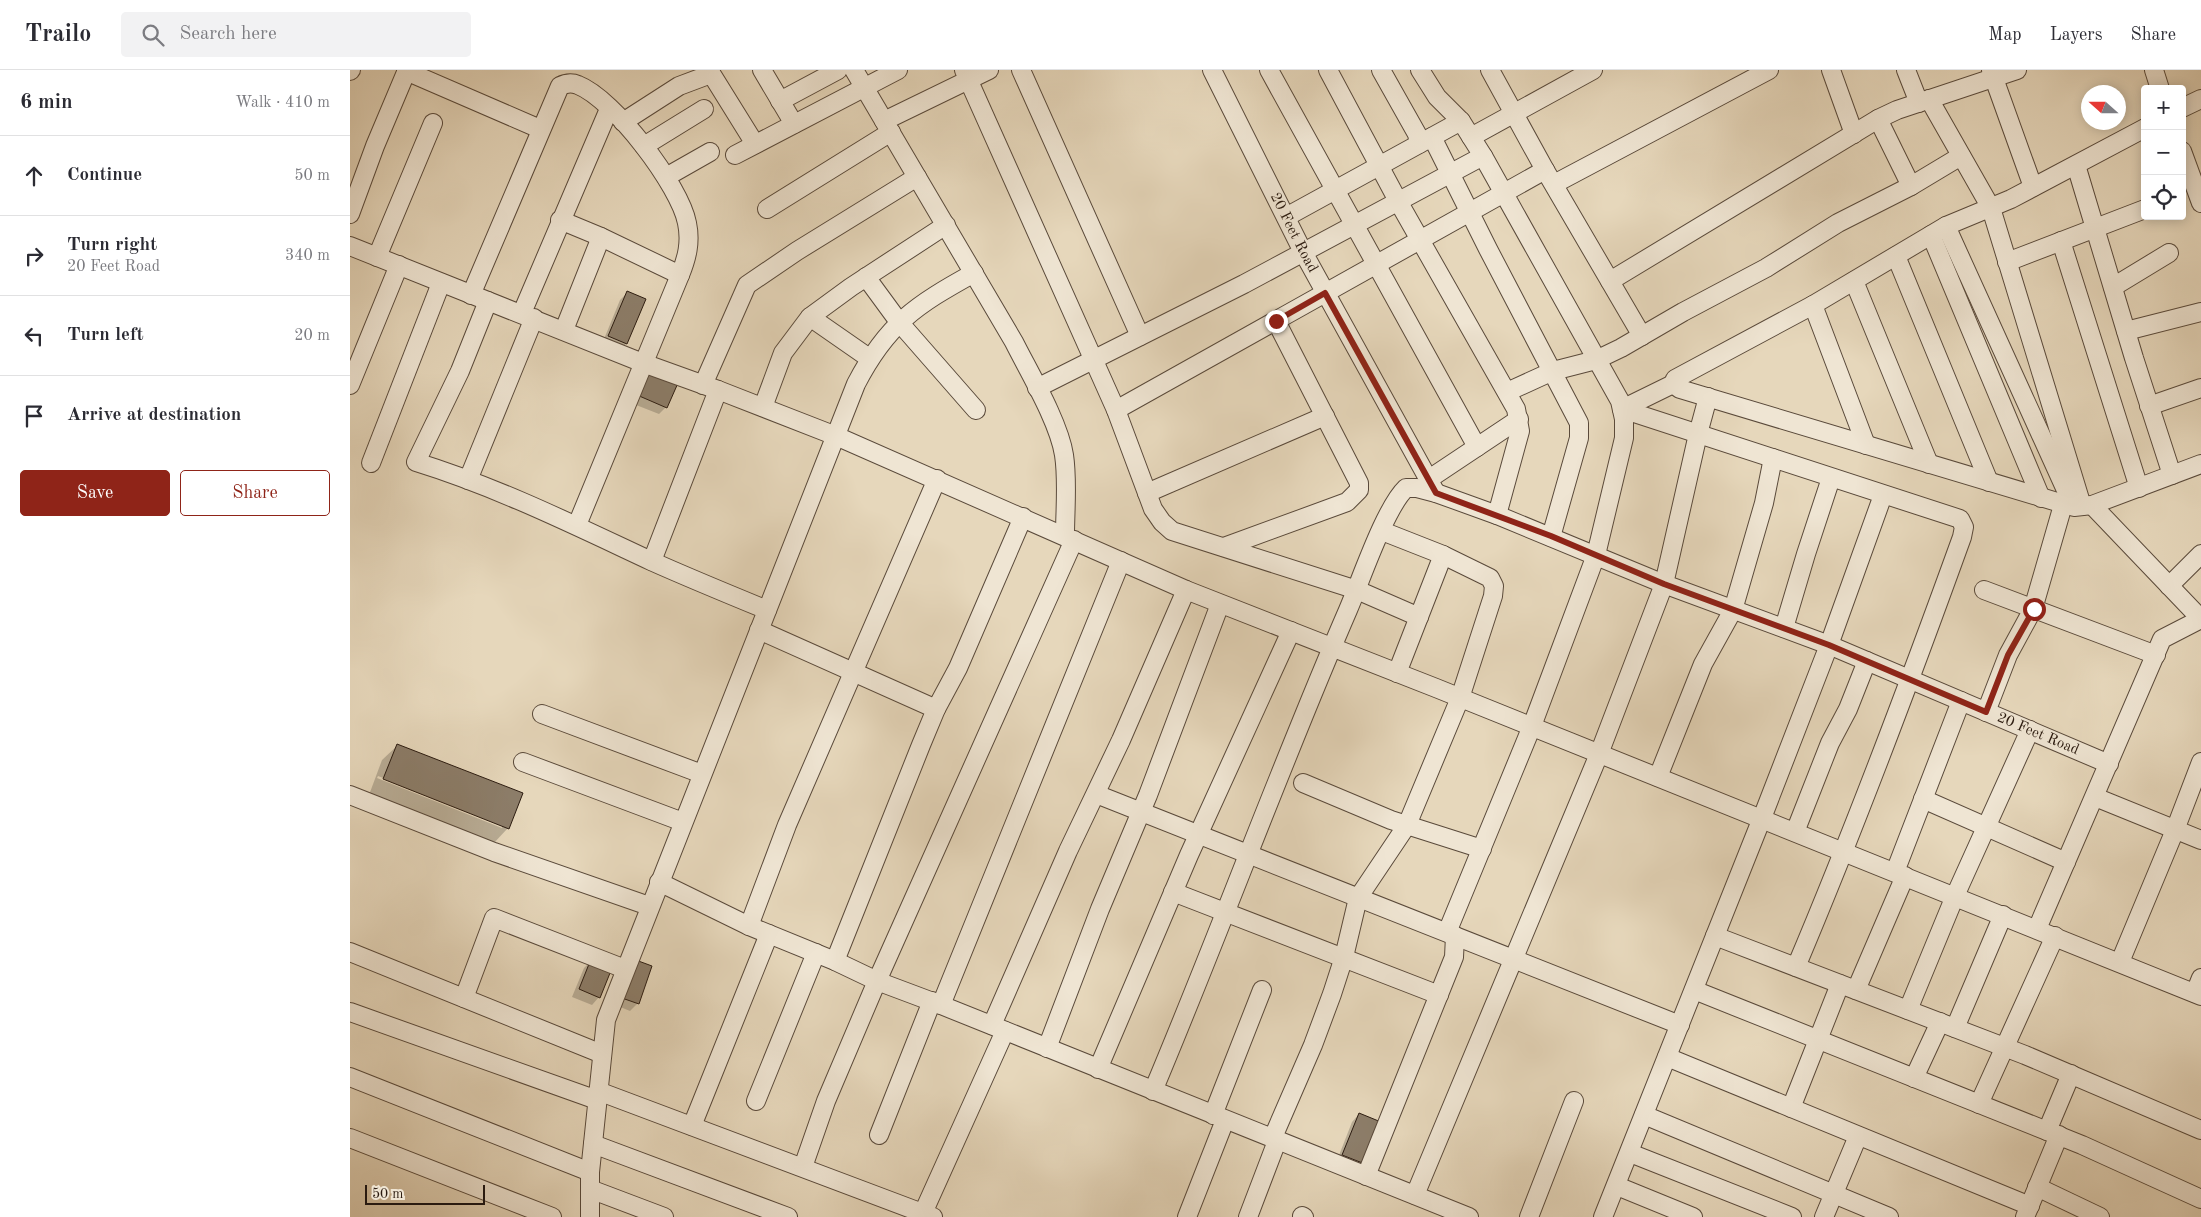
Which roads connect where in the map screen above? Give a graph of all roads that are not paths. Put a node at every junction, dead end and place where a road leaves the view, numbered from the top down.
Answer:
1 (407, 70) edge
2 (555, 70) edge
3 (762, 70) edge
4 (838, 70) edge
5 (854, 70) edge
6 (898, 70) edge
7 (989, 70) edge
8 (1021, 70) edge
9 (1212, 70) edge
10 (1269, 70) edge
11 (1328, 70) edge
12 (1381, 70) edge
13 (1420, 70) edge
14 (1490, 70) edge
15 (1593, 70) edge
16 (1769, 70) edge
17 (1831, 70) edge
18 (1906, 70) edge
19 (2017, 70) edge
20 (2154, 70) edge
21 (710, 72) edge
22 (1993, 73) edge
23 (966, 75) edge
24 (568, 83) junction
25 (2159, 85) edge
26 (864, 87) junction
27 (2201, 99) edge
28 (780, 101) junction
29 (1924, 101) junction
30 (2186, 106) edge
31 (609, 109) junction
32 (704, 109) dead end
33 (1514, 113) junction
34 (1878, 119) junction
35 (1461, 121) junction
36 (623, 122) junction
37 (433, 123) dead end
38 (794, 124) junction
39 (888, 127) junction
40 (540, 129) junction
41 (2141, 130) edge
42 (1854, 134) junction
43 (1471, 137) junction
44 (1426, 140) junction
45 (755, 144) junction
46 (644, 146) junction
47 (710, 152) dead end
48 (735, 155) dead end
49 (1483, 156) junction
50 (1961, 156) junction
51 (2076, 164) junction
52 (1379, 166) junction
53 (2186, 167) edge
54 (1451, 173) junction
55 (917, 177) junction
56 (1549, 177) junction
57 (666, 178) junction
58 (1911, 186) junction
59 (2033, 187) junction
60 (1335, 190) junction
61 (1503, 192) junction
62 (2193, 195) edge
63 (1398, 201) junction
64 (1990, 208) junction
65 (767, 209) dead end
66 (2141, 211) edge
67 (1470, 213) junction
68 (350, 214) edge
69 (1286, 217) junction
70 (560, 220) junction
71 (946, 225) junction
72 (1355, 225) junction
73 (2095, 228) junction
74 (1939, 230) junction
75 (601, 237) junction
76 (1420, 240) junction
77 (2061, 241) junction
78 (350, 246) edge
79 (1303, 252) junction
80 (2169, 253) dead end
81 (1896, 256) junction
82 (377, 257) junction
83 (2007, 262) junction
84 (1376, 265) junction
85 (398, 266) junction
86 (974, 273) junction
87 (680, 275) junction
88 (866, 277) junction
89 (1610, 281) junction
90 (1854, 281) junction
91 (441, 283) junction
92 (2113, 287) junction
93 (1325, 293) junction
94 (471, 295) junction
95 (488, 301) junction
96 (1813, 305) junction
97 (2201, 312) edge
98 (528, 316) junction
99 (810, 317) junction
100 (1276, 321) junction
101 (899, 322) junction
102 (564, 330) junction
103 (2126, 331) junction
104 (1140, 336) junction
105 (1642, 336) junction
106 (869, 358) junction
107 (1093, 360) junction
108 (1596, 360) junction
109 (643, 363) junction
110 (1553, 371) junction
111 (1673, 384) junction
112 (350, 385) edge
113 (711, 387) junction
114 (1037, 388) junction
115 (2201, 388) edge
116 (1507, 392) junction
117 (1708, 397) junction
118 (2149, 406) junction
119 (763, 407) junction
120 (1622, 409) junction
121 (976, 410) dead end
122 (1116, 410) junction
123 (1325, 416) junction
124 (1519, 419) junction
125 (1698, 434) junction
126 (836, 436) junction
127 (1866, 445) junction
128 (1477, 446) junction
129 (1773, 458) junction
130 (371, 462) dead end
131 (1929, 464) junction
132 (2201, 464) edge
133 (2172, 475) junction
134 (1831, 478) junction
135 (937, 479) junction
136 (468, 480) junction
137 (1989, 482) junction
138 (1432, 486) junction
139 (2138, 488) junction
140 (1148, 493) junction
141 (1883, 495) junction
142 (2041, 498) junction
143 (2076, 504) junction
144 (1497, 515) junction
145 (1023, 517) junction
146 (578, 525) junction
147 (1382, 531) junction
148 (1551, 536) junction
149 (1069, 538) junction
150 (1224, 547) junction
151 (1596, 554) junction
152 (2201, 554) edge
153 (1443, 555) junction
154 (652, 561) junction
155 (1121, 561) junction
156 (1664, 584) junction
157 (2169, 586) junction
158 (1186, 590) junction
159 (1357, 590) junction
160 (1984, 590) dead end
161 (1220, 604) junction
162 (2034, 609) junction
163 (767, 610) junction
164 (1734, 610) junction
165 (1419, 617) junction
166 (2201, 619) edge
167 (1784, 628) junction
168 (759, 630) junction
169 (1292, 631) junction
170 (1829, 645) junction
171 (1332, 647) junction
172 (2156, 655) junction
173 (1867, 661) junction
174 (853, 671) junction
175 (1397, 673) junction
176 (1910, 680) junction
177 (1460, 698) junction
178 (1961, 701) junction
179 (936, 709) junction
180 (1986, 712) junction
181 (542, 714) dead end
182 (1532, 726) junction
183 (2030, 730) junction
184 (1599, 754) junction
185 (523, 762) dead end
186 (2201, 762) edge
187 (2109, 764) junction
188 (702, 774) junction
189 (1658, 777) junction
190 (1303, 783) dead end
191 (1096, 794) junction
192 (350, 795) edge
193 (2094, 797) junction
194 (1923, 799) junction
195 (1141, 812) junction
196 (1762, 818) junction
197 (682, 822) junction
198 (1406, 825) junction
199 (1986, 828) junction
200 (2176, 830) junction
201 (1795, 832) junction
202 (1198, 835) junction
203 (2201, 840) edge
204 (1482, 848) junction
205 (1845, 852) junction
206 (1248, 854) junction
207 (2066, 862) junction
208 (1900, 874) junction
209 (659, 882) junction
210 (1173, 892) junction
211 (1955, 896) junction
212 (1358, 898) junction
213 (649, 906) junction
214 (1226, 912) junction
215 (2004, 915) junction
216 (749, 926) junction
217 (2038, 929) junction
218 (769, 934) junction
219 (1455, 936) junction
220 (1715, 936) junction
221 (2055, 936) junction
222 (350, 952) edge
223 (816, 953) junction
224 (1344, 957) junction
225 (1512, 959) junction
226 (835, 961) junction
227 (2120, 962) junction
228 (1796, 967) junction
229 (625, 969) junction
230 (877, 981) junction
231 (1848, 987) junction
232 (2199, 989) edge
233 (1262, 990) dead end
234 (1694, 990) junction
235 (1439, 995) junction
236 (464, 998) junction
237 (936, 1003) junction
238 (1908, 1010) junction
239 (350, 1012) edge
240 (1680, 1025) junction
241 (1947, 1025) junction
242 (998, 1028) junction
243 (1817, 1039) junction
244 (2006, 1047) junction
245 (1047, 1048) junction
246 (602, 1054) junction
247 (1667, 1057) junction
248 (1098, 1069) junction
249 (2071, 1074) junction
250 (350, 1077) edge
251 (1914, 1078) junction
252 (1153, 1092) junction
253 (597, 1096) junction
254 (756, 1101) dead end
255 (1574, 1101) dead end
256 (1979, 1104) junction
257 (1791, 1108) junction
258 (1644, 1115) junction
259 (1219, 1118) junction
260 (692, 1126) junction
261 (2201, 1130) edge
262 (2053, 1133) junction
263 (879, 1135) dead end
264 (1858, 1136) junction
265 (350, 1138) edge
266 (1277, 1141) junction
267 (593, 1144) junction
268 (1630, 1153) junction
269 (803, 1167) junction
270 (1366, 1176) junction
271 (590, 1180) junction
272 (1617, 1186) junction
273 (2038, 1187) junction
274 (1834, 1194) junction
275 (1414, 1195) junction
276 (2201, 1199) edge
277 (2027, 1212) edge
278 (928, 1215) edge
279 (1462, 1216) edge
280 (552, 1217) edge
281 (590, 1217) edge
282 (664, 1217) edge
283 (788, 1217) edge
284 (1187, 1217) edge
285 (1248, 1217) edge
286 (1529, 1217) edge
287 (1603, 1217) edge
288 (1693, 1217) edge
289 (1792, 1217) edge
290 (1824, 1217) edge
291 (1889, 1217) edge
292 (2100, 1217) edge

1 - 40 street
1 - 68 street
2 - 24 street
3 - 28 street
4 - 28 street
5 - 26 street
6 - 26 street
7 - 23 street
8 - 104 street
9 - 69 street, 20 Feet Road
10 - 60 street
11 - 52 street
12 - 44 street
13 - 35 street
14 - 33 street
15 - 33 street
16 - 56 street
17 - 42 street
18 - 29 street
19 - 22 street
20 - 25 street
21 - 36 street
21 - 45 street
22 - 29 street
22 - 59 street
23 - 39 street
23 - 107 street
24 - 31 street
24 - 40 street
26 - 38 street
26 - 39 street
27 - 30 street
28 - 38 street
29 - 34 street
29 - 50 street
31 - 36 street
31 - 70 street
32 - 46 street
33 - 43 street
33 - 56 street
34 - 42 street
34 - 58 street
35 - 43 street
35 - 44 street
36 - 46 street
37 - 82 street
38 - 45 street
39 - 55 street
39 - 65 street
40 - 94 street
41 - 51 street
42 - 89 street
43 - 49 street
44 - 52 street
44 - 54 street
45 - 48 street
46 - 57 street
47 - 57 street
49 - 54 street
49 - 61 street
50 - 58 street
50 - 64 street
51 - 59 street
51 - 73 street
52 - 60 street
52 - 63 street
53 - 62 street
54 - 63 street
54 - 67 street
55 - 71 street
55 - 113 street
56 - 61 street
56 - 89 street
57 - 87 street
58 - 105 street
59 - 64 street
60 - 69 street
60 - 72 street
61 - 67 street
61 - 108 street
63 - 72 street
63 - 76 street
64 - 74 street
64 - 83 street
66 - 73 street
67 - 76 street
67 - 110 street
69 - 79 street, 20 Feet Road
70 - 75 street
70 - 98 street
71 - 86 street
71 - 88 street
72 - 79 street
72 - 84 street
73 - 77 street
73 - 92 street
74 - 81 street
74 - 142 street
74 - 143 street
75 - 87 street
75 - 102 street
76 - 84 street
76 - 116 street
77 - 83 street
77 - 139 street
78 - 82 street
79 - 93 street, 20 Feet Road
79 - 104 street
80 - 92 street
81 - 90 street
81 - 137 street
82 - 85 street
83 - 143 street
84 - 93 street
84 - 128 street
85 - 91 street
85 - 112 street
86 - 101 street
86 - 114 street
87 - 109 street
88 - 99 street
88 - 101 street
89 - 105 street
90 - 96 street
90 - 131 street
91 - 94 street
91 - 130 street
92 - 103 street
93 - 100 street
93 - 138 street, 20 Feet Road
94 - 95 street
95 - 98 street
95 - 136 street
96 - 111 street
96 - 127 street
97 - 103 street
98 - 102 street
98 - 136 street
99 - 106 street
99 - 119 street
100 - 122 street
100 - 123 street
101 - 106 street
101 - 121 street
102 - 109 street
103 - 118 street
104 - 107 street
105 - 108 street
106 - 126 street
107 - 114 street
107 - 122 street
108 - 110 street
108 - 120 street
109 - 113 street
109 - 146 street
110 - 116 street
110 - 148 street
111 - 117 street
111 - 120 street
113 - 119 street
113 - 154 street
114 - 149 street
115 - 118 street
116 - 124 street
117 - 125 street
117 - 127 street
118 - 133 street
119 - 126 street
120 - 125 street
120 - 151 street
122 - 140 street
123 - 140 street
123 - 150 street
124 - 128 street
124 - 144 street
125 - 129 street
125 - 156 street
126 - 135 street
126 - 163 street
127 - 131 street
128 - 138 street
129 - 134 street
129 - 164 street
131 - 137 street
132 - 133 street
133 - 139 street
134 - 141 street
134 - 167 street
135 - 145 street
135 - 174 street
136 - 146 street
137 - 142 street
138 - 144 street, 20 Feet Road
138 - 147 street
139 - 143 street
140 - 150 street
141 - 170 street
141 - 176 street
142 - 143 street
143 - 157 street
143 - 162 street
144 - 148 street, 20 Feet Road
145 - 149 street
145 - 179 street
146 - 154 street
147 - 153 street
147 - 159 street
148 - 151 street, 20 Feet Road
149 - 155 street
149 - 230 street
150 - 159 street
151 - 156 street, 20 Feet Road
151 - 182 street
152 - 157 street
153 - 165 street
153 - 177 street
154 - 163 street
155 - 158 street
155 - 237 street
156 - 164 street, 20 Feet Road
156 - 184 street
157 - 166 street
158 - 161 street
158 - 191 street
159 - 165 street
159 - 171 street
160 - 162 street
161 - 169 street
161 - 195 street
162 - 172 street
162 - 180 street
163 - 168 street
164 - 167 street, 20 Feet Road
164 - 189 street
165 - 175 street
166 - 172 street
167 - 170 street, 20 Feet Road
168 - 174 street
168 - 188 street
169 - 171 street
169 - 202 street
170 - 173 street, 20 Feet Road
170 - 196 street
171 - 175 street
171 - 206 street
172 - 187 street
173 - 176 street, 20 Feet Road
173 - 201 street
174 - 179 street
174 - 216 street
175 - 177 street
176 - 178 street, 20 Feet Road
176 - 205 street
177 - 182 street
177 - 198 street
178 - 180 street, 20 Feet Road
178 - 194 street
179 - 226 street
180 - 183 street, 20 Feet Road
181 - 188 street
182 - 184 street
182 - 204 street
183 - 187 street, 20 Feet Road
183 - 199 street
184 - 189 street
184 - 225 street
185 - 197 street
186 - 200 street
187 - 193 street
188 - 197 street
189 - 196 street
190 - 198 street
191 - 195 street
191 - 242 street
192 - 213 street
193 - 200 street
193 - 207 street
194 - 199 street
194 - 208 street
195 - 202 street
195 - 245 street
196 - 201 street
196 - 220 street
197 - 209 street
198 - 204 street
198 - 212 street
199 - 207 street
199 - 211 street
200 - 203 street
200 - 227 street
201 - 205 street
202 - 206 street
202 - 210 street
204 - 219 street
205 - 208 street
205 - 228 street
206 - 212 street
206 - 214 street
207 - 217 street
208 - 211 street
208 - 231 street
209 - 213 street
209 - 216 street
210 - 214 street
210 - 248 street
211 - 215 street
211 - 238 street
212 - 219 street
212 - 224 street
213 - 229 street
214 - 224 street
214 - 252 street
215 - 217 street
215 - 241 street
216 - 218 street
217 - 221 street
218 - 223 street
218 - 260 street
219 - 225 street
219 - 235 street
220 - 228 street
220 - 234 street
221 - 227 street
221 - 244 street
222 - 236 street
223 - 226 street
223 - 254 street
224 - 235 street
224 - 266 street
225 - 240 street
225 - 275 street
226 - 230 street
227 - 232 street
228 - 231 street
229 - 236 street
229 - 246 street
230 - 237 street
230 - 269 street
231 - 238 street
231 - 243 street
233 - 259 street
234 - 240 street
234 - 243 street
235 - 270 street
236 - 246 street
237 - 242 street
237 - 263 street
238 - 241 street
239 - 253 street
240 - 247 street
241 - 244 street
241 - 251 street
242 - 245 street
242 - 278 street
243 - 251 street
243 - 257 street
244 - 249 street
244 - 256 street
245 - 248 street
246 - 253 street
247 - 257 street
247 - 258 street
248 - 252 street
249 - 261 street
249 - 262 street
250 - 271 street
251 - 256 street
252 - 259 street
253 - 260 street
253 - 267 street
255 - 286 street
256 - 262 street
257 - 264 street
258 - 268 street
258 - 274 street
259 - 266 street
259 - 284 street
260 - 269 street
262 - 273 street
262 - 276 street
264 - 274 street
264 - 277 street
265 - 280 street
266 - 270 street
266 - 285 street
267 - 271 street
267 - 283 street
268 - 272 street
268 - 289 street
269 - 278 street
270 - 275 street
271 - 281 street
271 - 282 street
272 - 287 street
272 - 288 street
273 - 277 street
273 - 292 street
274 - 290 street
274 - 291 street
275 - 279 street

